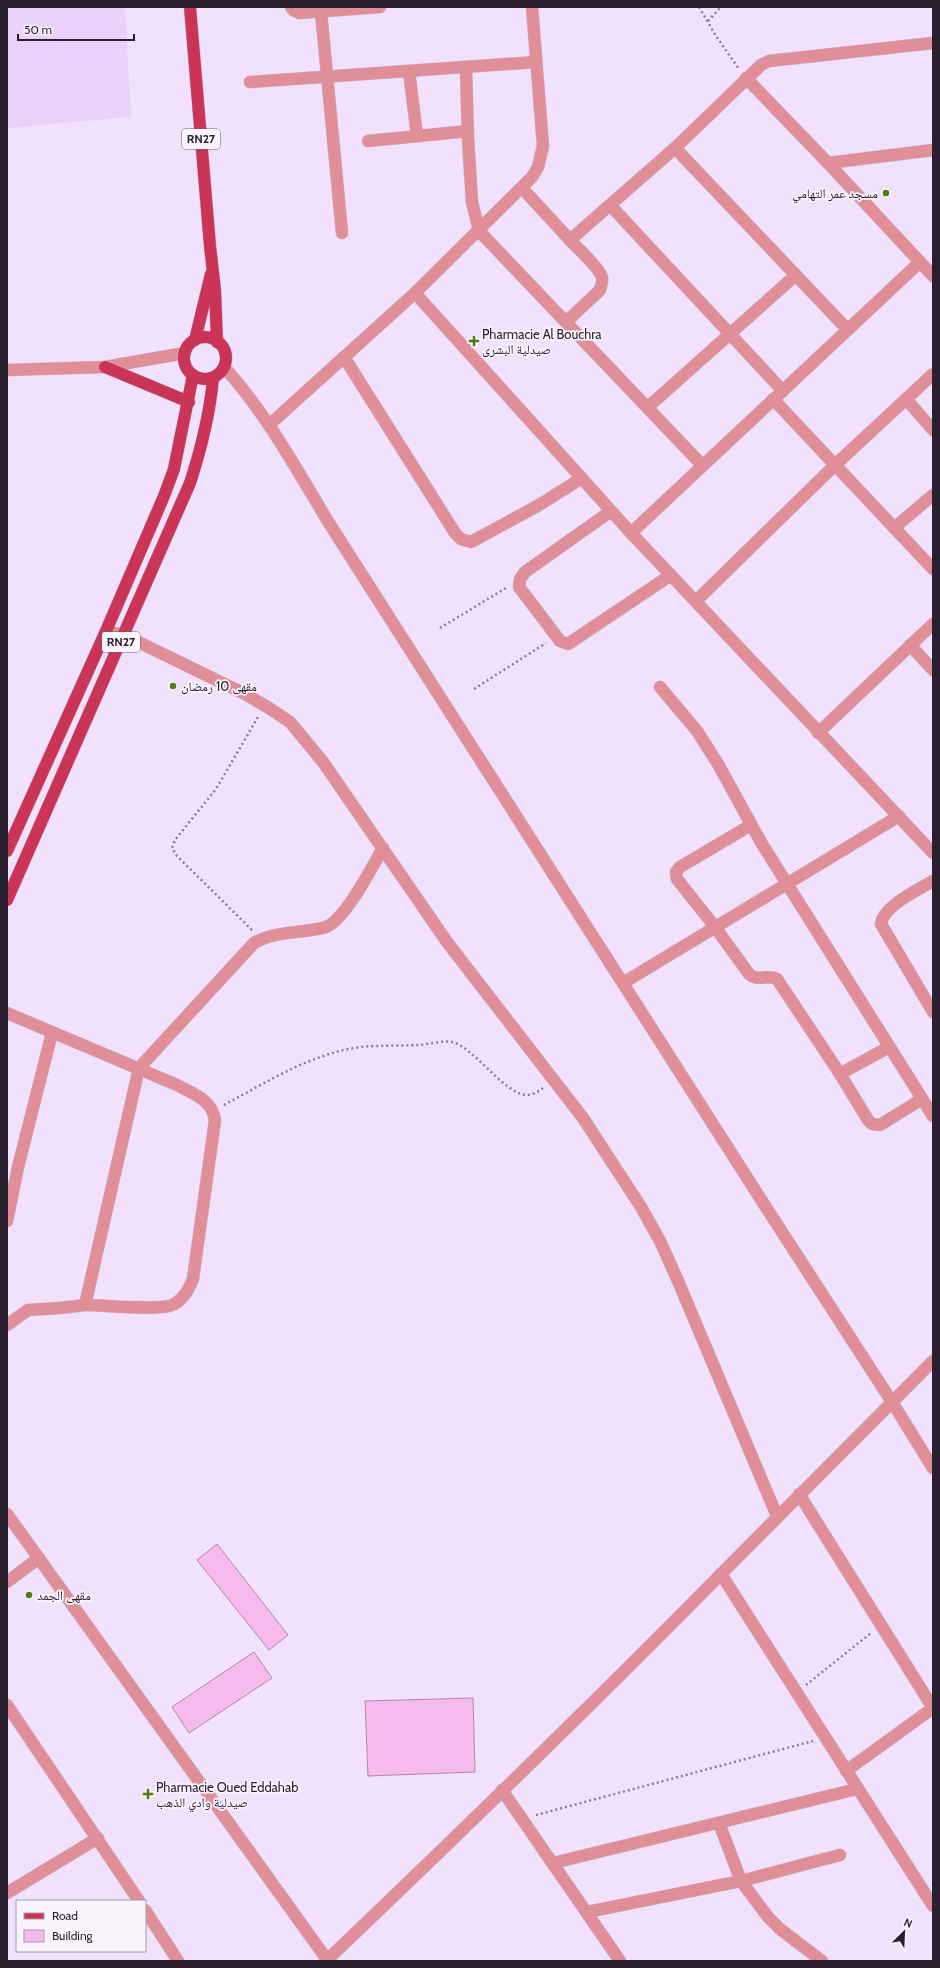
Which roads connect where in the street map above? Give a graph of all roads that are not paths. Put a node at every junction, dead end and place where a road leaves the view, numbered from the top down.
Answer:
1 (190, 7) edge
2 (291, 7) edge
3 (380, 7) edge
4 (532, 7) edge
5 (321, 12) junction
6 (933, 43) edge
7 (536, 62) junction
8 (466, 67) junction
9 (408, 71) junction
10 (326, 77) junction
11 (746, 78) junction
12 (250, 82) dead end
13 (468, 131) junction
14 (417, 136) junction
15 (368, 141) dead end
16 (675, 148) junction
17 (933, 150) edge
18 (828, 163) junction
19 (522, 188) junction
20 (610, 205) junction
21 (479, 231) junction
22 (342, 233) dead end
23 (570, 240) junction
24 (920, 262) junction
25 (212, 270) junction
26 (796, 275) junction
27 (933, 276) edge
28 (415, 293) junction
29 (566, 322) junction
30 (847, 329) junction
31 (730, 335) junction
32 (195, 340) junction
33 (217, 342) junction
34 (185, 353) junction
35 (344, 357) junction
36 (105, 367) junction
37 (224, 367) junction
38 (7, 370) edge
39 (933, 374) edge
40 (193, 375) junction
41 (213, 378) junction
42 (783, 391) junction
43 (773, 399) junction
44 (906, 399) junction
45 (189, 402) junction
46 (648, 407) junction
47 (269, 425) junction
48 (933, 430) edge
49 (702, 465) junction
50 (835, 465) junction
51 (582, 478) junction
52 (933, 496) edge
53 (612, 511) junction
54 (894, 528) junction
55 (632, 533) junction
56 (933, 569) edge
57 (671, 575) junction
58 (696, 601) junction
59 (933, 624) edge
60 (106, 631) junction
61 (124, 635) junction
62 (910, 646) junction
63 (933, 670) edge
64 (660, 687) dead end
65 (818, 732) junction
66 (899, 816) junction
67 (751, 825) junction
68 (383, 848) junction
69 (7, 850) edge
70 (933, 853) edge
71 (933, 881) edge
72 (786, 884) junction
73 (7, 900) edge
74 (715, 927) junction
75 (623, 983) junction
76 (933, 1012) edge
77 (7, 1013) edge
78 (52, 1033) junction
79 (889, 1047) junction
80 (139, 1068) junction
81 (840, 1074) junction
82 (922, 1099) junction
83 (933, 1116) edge
84 (7, 1221) edge
85 (85, 1305) junction
86 (7, 1325) edge
87 (933, 1361) edge
88 (892, 1402) junction
89 (933, 1468) edge
90 (799, 1494) junction
91 (7, 1514) edge
92 (778, 1516) junction
93 (39, 1558) junction
94 (721, 1574) junction
95 (7, 1582) edge
96 (7, 1705) edge
97 (933, 1708) edge
98 (7, 1722) edge
99 (20, 1723) junction
100 (846, 1771) junction
101 (857, 1789) junction
102 (502, 1790) junction
103 (719, 1823) junction
104 (98, 1838) junction
105 (840, 1854) dead end
106 (553, 1863) junction
107 (741, 1881) junction
108 (7, 1893) edge
109 (138, 1900) edge
110 (933, 1906) edge
111 (146, 1912) edge
112 (587, 1912) junction
113 (327, 1960) edge
114 (178, 1961) edge
115 (620, 1961) edge
116 (822, 1961) edge

1 - 25 main road, RN27
2 - 5 street
3 - 5 street
4 - 7 street
5 - 10 street
6 - 11 street
7 - 8 street
7 - 19 street
8 - 9 street
8 - 13 street
9 - 10 street
9 - 14 street
10 - 12 street
10 - 22 street
11 - 16 street
11 - 18 street
13 - 14 street
13 - 21 street
14 - 15 street
16 - 20 street
16 - 26 street
17 - 18 street
18 - 24 street
19 - 21 street
19 - 23 street
20 - 23 street
20 - 31 street
21 - 28 street
21 - 29 street
23 - 29 street
24 - 27 street
24 - 30 street
25 - 32 main road, RN27
25 - 33 main road, RN27
26 - 30 street
26 - 31 street
28 - 35 street
28 - 51 street
29 - 46 street
30 - 42 street
31 - 42 street
31 - 46 street
32 - 33 main road
32 - 34 main road, RN27
33 - 37 main road, RN27
34 - 36 street
34 - 40 main road
35 - 47 street
35 - 51 street
36 - 38 street
36 - 45 main road
37 - 41 main road
37 - 47 street
39 - 44 street
40 - 41 main road
40 - 45 main road, RN27
41 - 61 main road, RN27
42 - 43 street
43 - 49 street
43 - 50 street
44 - 48 street
44 - 50 street
45 - 60 main road, RN27
46 - 49 street
47 - 75 street
49 - 55 street
50 - 54 street
50 - 58 street
51 - 53 street
52 - 54 street
53 - 55 street
53 - 57 street
54 - 56 street
55 - 57 street
57 - 58 street
58 - 65 street
59 - 62 street
60 - 61 street
60 - 69 main road, RN27
61 - 68 street
61 - 73 main road, RN27
62 - 63 street
62 - 65 street
64 - 67 street
65 - 66 street
66 - 70 street
66 - 72 street
67 - 72 street
67 - 74 street
68 - 80 street
68 - 92 street
71 - 76 street
72 - 74 street
72 - 79 street
74 - 75 street
74 - 81 street
75 - 88 street
77 - 78 street
78 - 80 street
78 - 84 street
79 - 81 street
79 - 82 street
80 - 85 street
80 - 85 street
81 - 82 street
82 - 83 street
85 - 86 street
87 - 88 street
88 - 89 street
88 - 90 street
90 - 92 street
90 - 97 street
91 - 93 street
92 - 94 street
93 - 95 street
93 - 113 street
94 - 100 street
94 - 102 street
96 - 99 street
97 - 100 street
98 - 99 street
99 - 104 street
100 - 101 street
101 - 103 street
101 - 110 street
102 - 106 street
102 - 113 street
103 - 106 street
103 - 107 street
104 - 108 street
104 - 109 street
105 - 107 street
106 - 112 street
107 - 112 street
107 - 116 street
111 - 114 street
112 - 115 street

